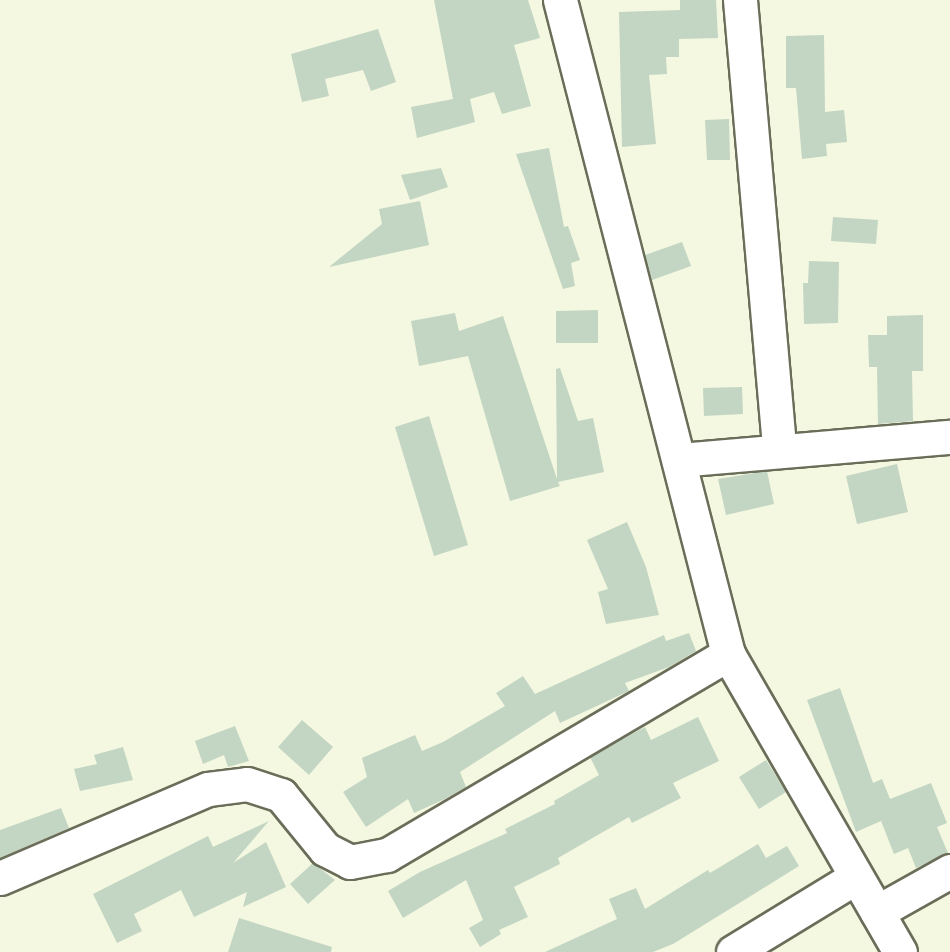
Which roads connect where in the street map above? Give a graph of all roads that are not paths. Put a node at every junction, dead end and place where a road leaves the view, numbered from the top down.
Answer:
1 (560, 0) edge
2 (740, 0) edge
3 (950, 437) edge
4 (778, 449) junction
5 (679, 460) junction
6 (728, 654) junction
7 (950, 871) edge
8 (856, 877) junction
9 (0, 878) edge
10 (877, 912) junction
11 (733, 952) edge
12 (900, 952) edge

1 - 5 street
2 - 4 street
3 - 4 street
4 - 5 street
5 - 6 street
6 - 8 street
6 - 9 street
7 - 10 street
8 - 10 street
8 - 11 street
10 - 12 street

